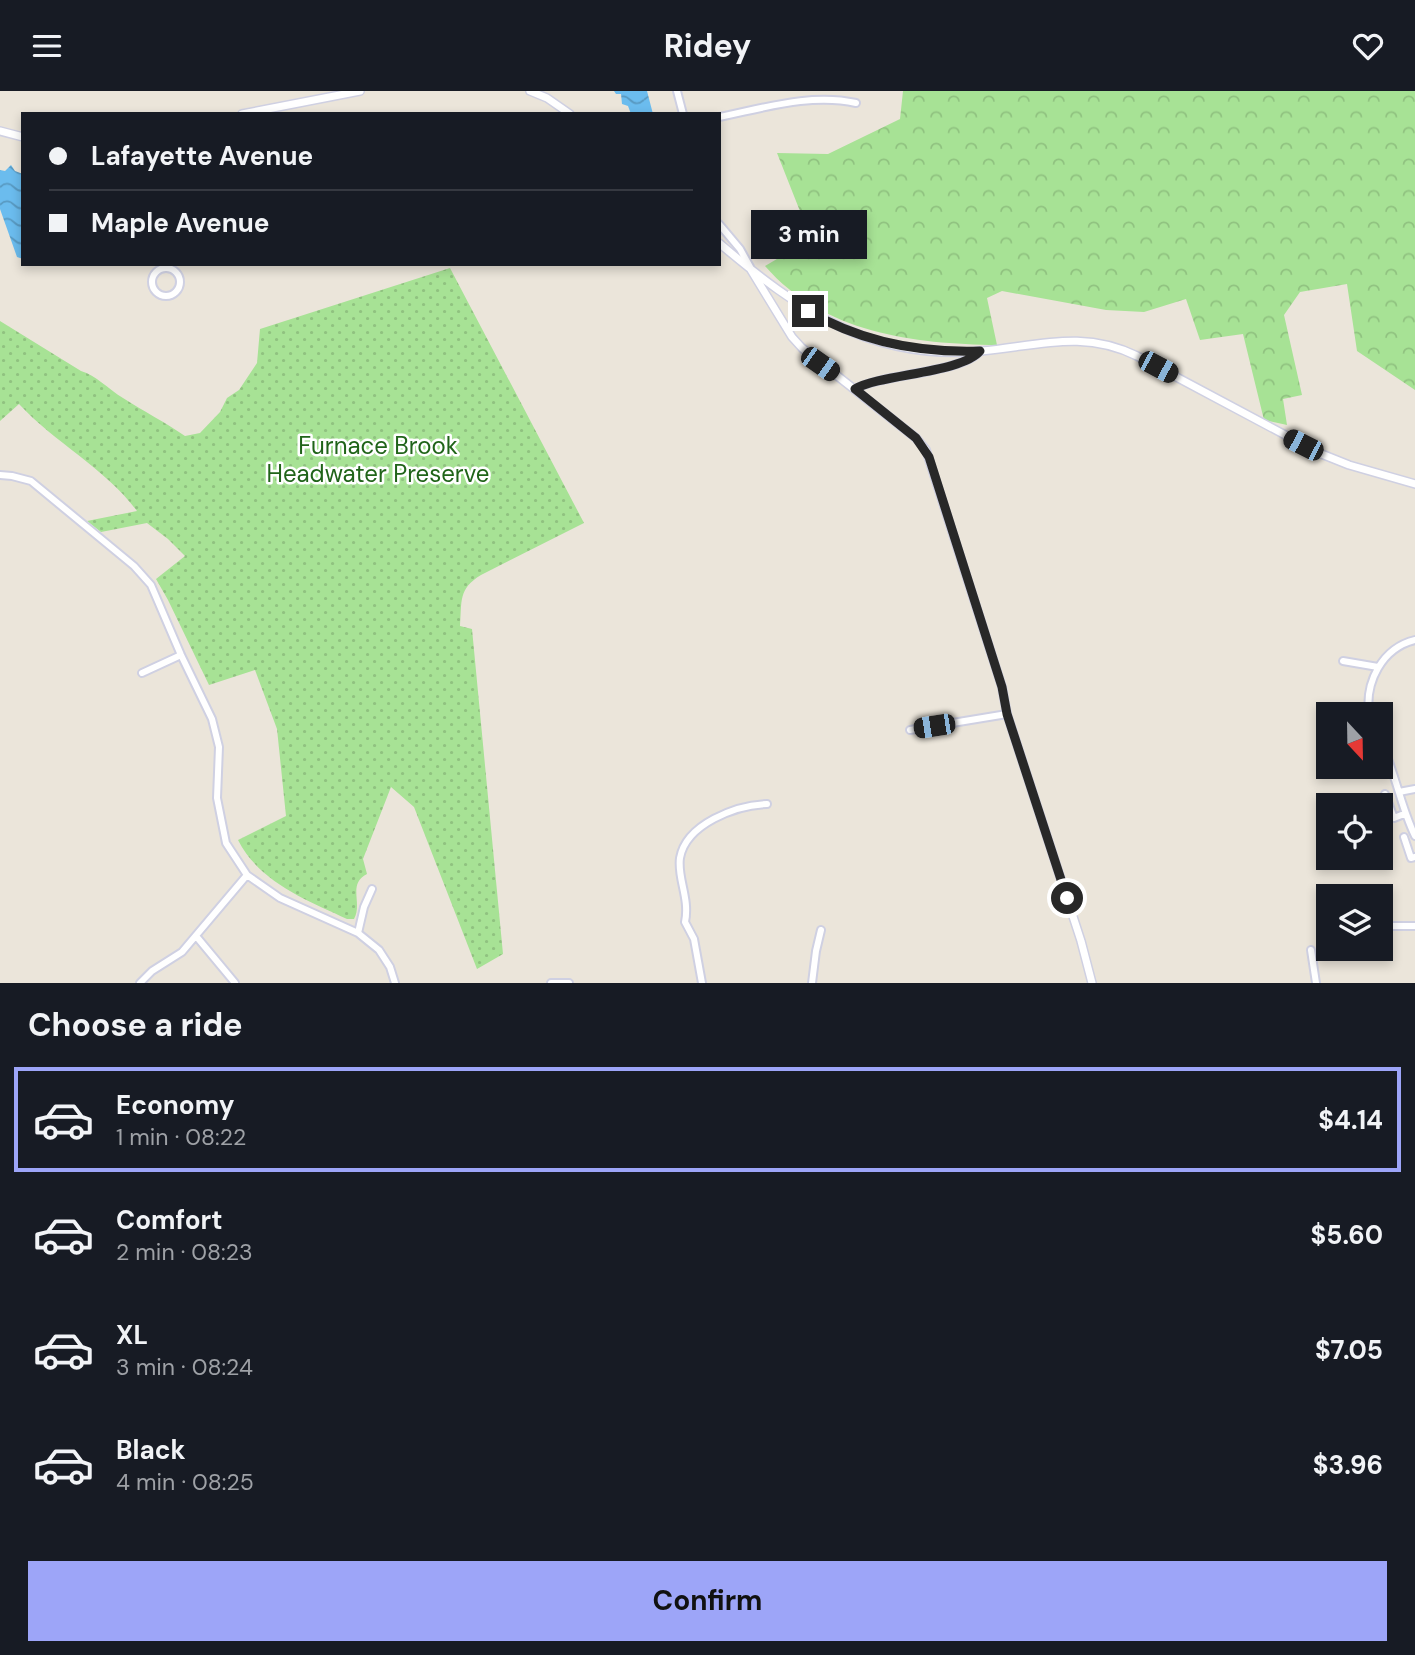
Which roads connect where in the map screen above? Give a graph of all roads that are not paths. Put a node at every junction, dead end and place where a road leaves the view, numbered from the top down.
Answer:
1 (297, 91) edge
2 (360, 91) edge
3 (530, 91) edge
4 (677, 91) edge
5 (302, 101) junction
6 (856, 103) dead end
7 (251, 112) edge
8 (567, 112) edge
9 (682, 112) edge
10 (721, 117) edge
11 (0, 131) edge
12 (21, 136) edge
13 (721, 226) edge
14 (721, 245) edge
15 (168, 266) edge
16 (751, 270) junction
17 (980, 351) junction
18 (855, 389) junction
19 (0, 475) edge
20 (1415, 484) edge
21 (1415, 640) edge
22 (181, 655) junction
23 (1343, 661) dead end
24 (1378, 667) junction
25 (142, 674) dead end
26 (1369, 702) edge
27 (1007, 714) junction
28 (910, 730) dead end
29 (1393, 772) edge
30 (1415, 789) edge
31 (1399, 792) junction
32 (766, 804) dead end
33 (1404, 814) junction
34 (1393, 815) edge
35 (1415, 836) edge
36 (1405, 837) dead end
37 (1415, 857) edge
38 (247, 875) junction
39 (372, 889) dead end
40 (1393, 926) edge
41 (1415, 926) edge
42 (821, 930) dead end
43 (358, 933) junction
44 (196, 936) junction
45 (1311, 950) dead end
46 (140, 983) edge
47 (235, 983) edge
48 (395, 983) edge
49 (551, 983) edge
50 (569, 983) edge
51 (702, 983) edge
52 (813, 983) edge
53 (1092, 983) edge
54 (1316, 983) edge

1 - 5 street
2 - 5 street
3 - 8 street
4 - 9 street
5 - 7 street
6 - 10 street
11 - 12 street
13 - 16 street
14 - 16 street
15 - 15 street
16 - 17 street
16 - 18 street
17 - 18 street
17 - 20 street
18 - 27 street
19 - 22 street
21 - 24 street
22 - 25 street
22 - 38 street
23 - 24 street
24 - 26 street
27 - 28 street
27 - 53 street
29 - 31 street
30 - 31 street
31 - 33 street
32 - 51 street
33 - 34 street
33 - 35 street
36 - 37 street
38 - 43 street
38 - 44 street
39 - 43 street
40 - 41 street
42 - 52 street
43 - 48 street
44 - 46 street
44 - 47 street
45 - 54 street
49 - 50 street

